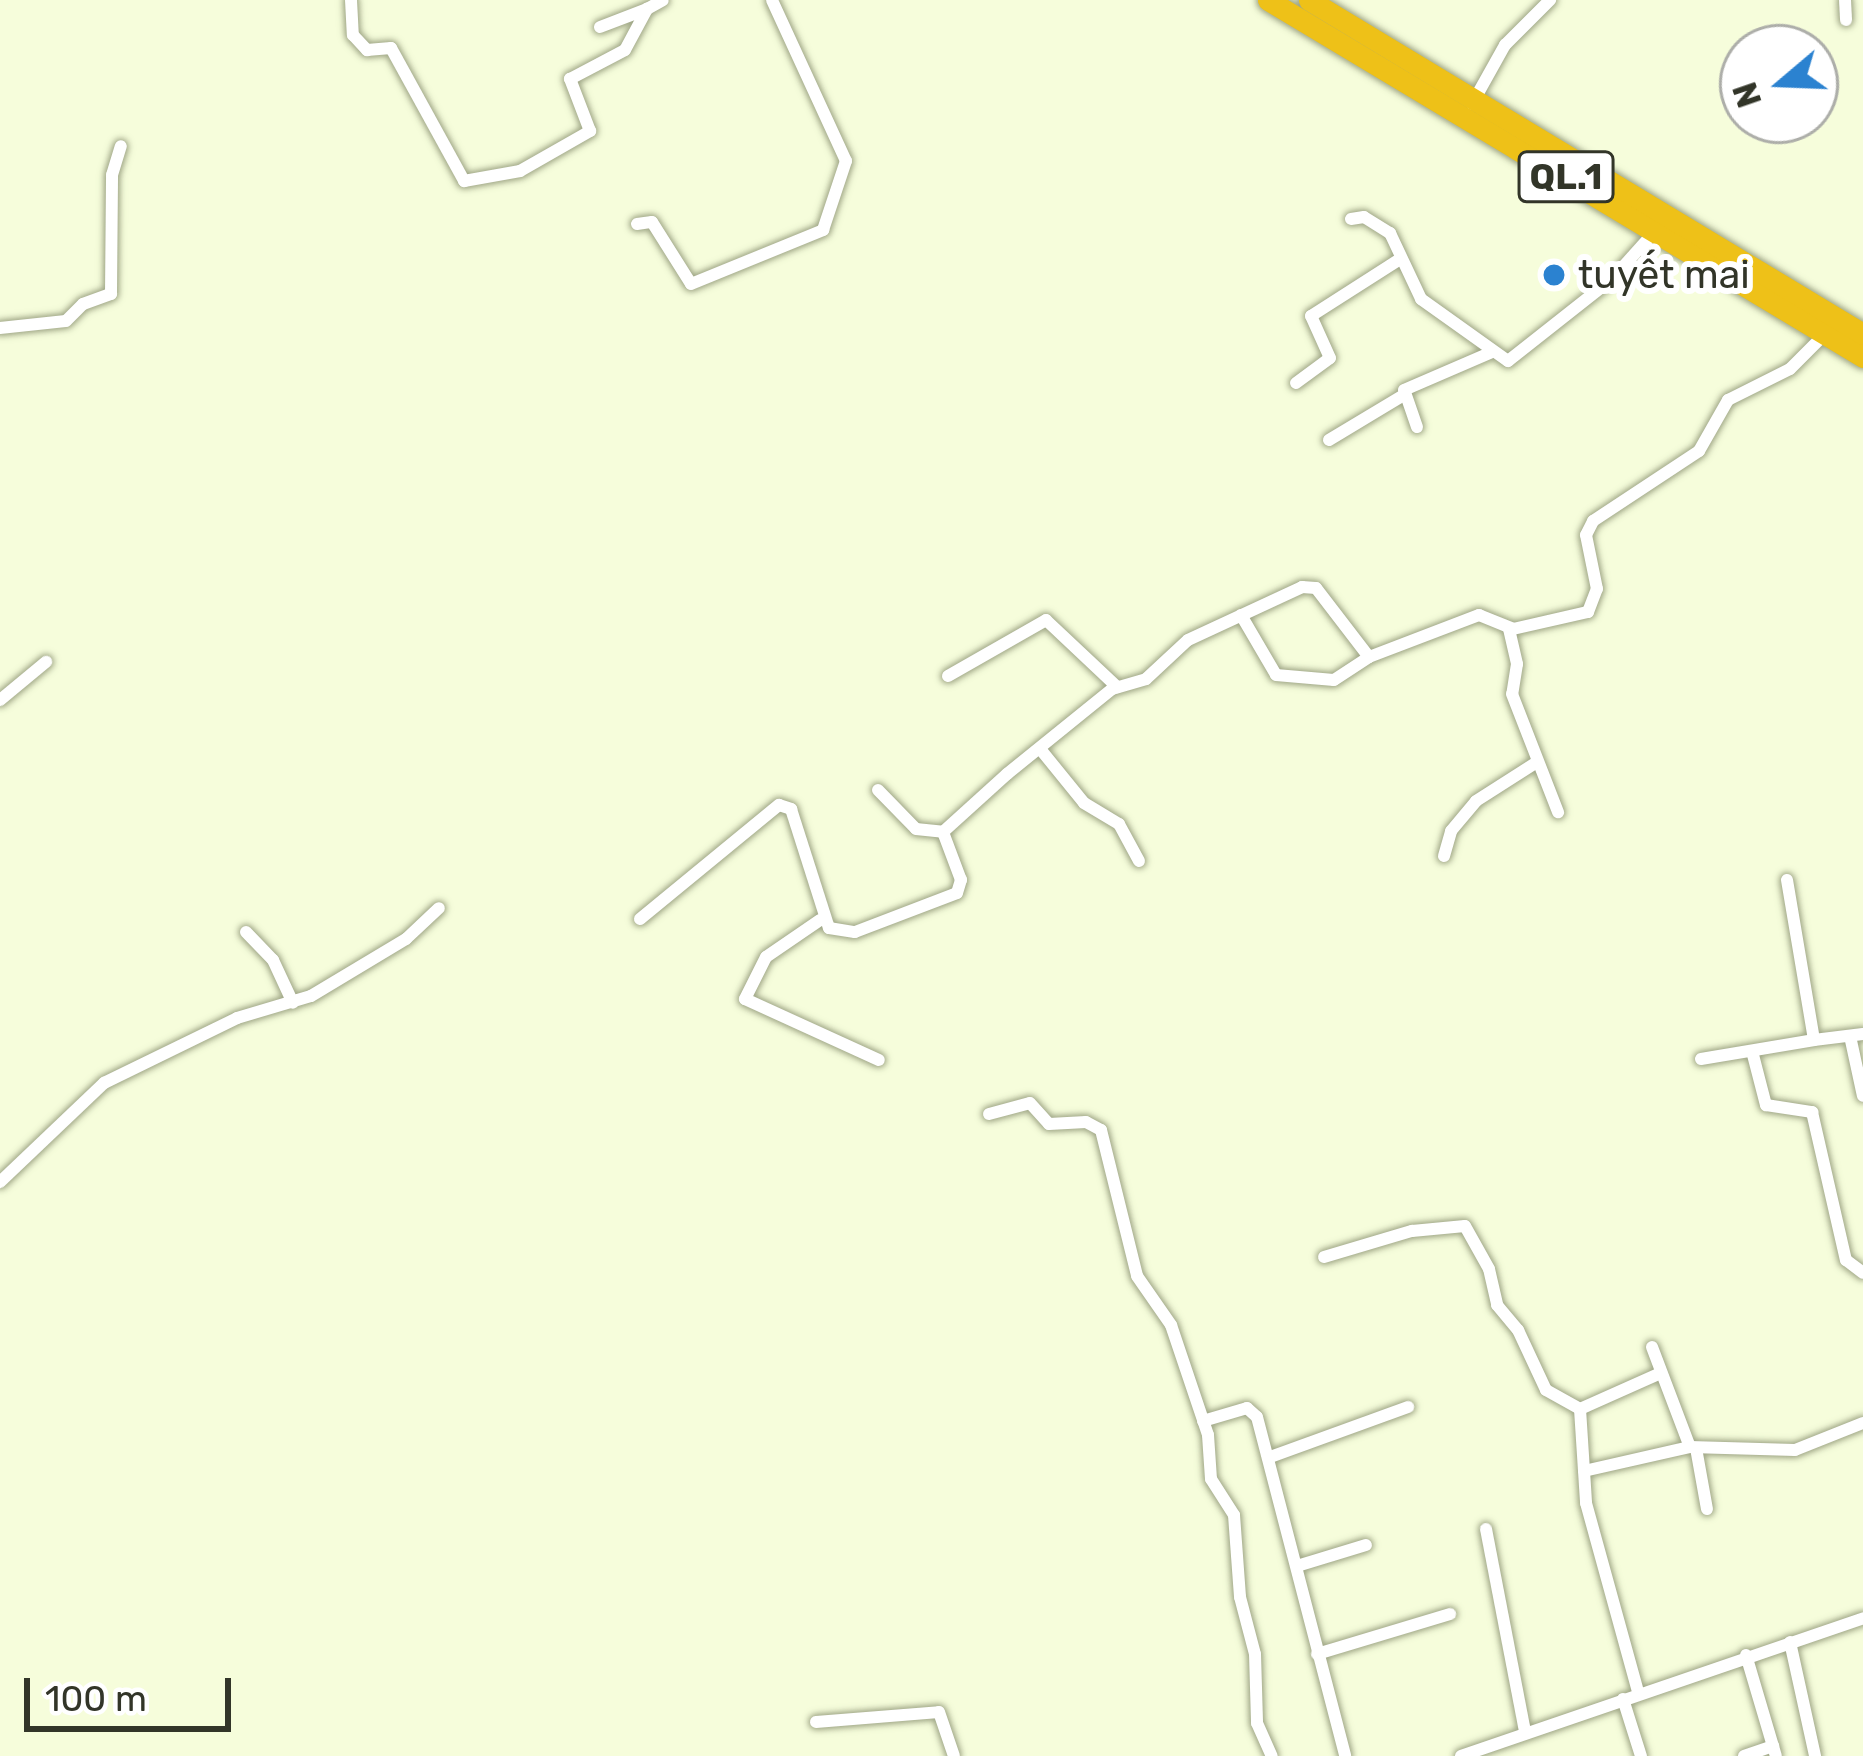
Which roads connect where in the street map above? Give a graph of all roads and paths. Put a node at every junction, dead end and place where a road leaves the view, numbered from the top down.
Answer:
1 (351, 0) edge
2 (663, 0) edge
3 (772, 0) edge
4 (1268, 0) edge
5 (1309, 0) edge
6 (1550, 0) edge
7 (1845, 0) edge
8 (646, 9) junction
9 (1846, 20) dead end
10 (600, 26) dead end
11 (1470, 106) junction
12 (121, 146) dead end
13 (1351, 220) dead end
14 (637, 224) dead end
15 (1655, 231) junction
16 (1400, 259) junction
17 (1858, 326) edge
18 (0, 328) edge
19 (1825, 334) junction
20 (1490, 353) junction
21 (1863, 357) edge
22 (1296, 382) dead end
23 (1404, 394) junction
24 (1417, 427) dead end
25 (1329, 440) dead end
26 (1241, 615) junction
27 (1509, 629) junction
28 (1369, 657) junction
29 (46, 662) dead end
30 (948, 676) dead end
31 (1117, 687) junction
32 (0, 700) edge
33 (1041, 750) junction
34 (1538, 762) junction
35 (878, 790) dead end
36 (1558, 812) dead end
37 (943, 832) junction
38 (1444, 856) dead end
39 (1139, 861) dead end
40 (1786, 880) dead end
41 (440, 908) dead end
42 (640, 920) dead end
43 (820, 920) junction
44 (246, 932) dead end
45 (289, 993) junction
46 (1857, 1035) edge
47 (1814, 1040) junction
48 (1752, 1051) junction
49 (1701, 1059) dead end
50 (880, 1060) dead end
51 (1863, 1096) edge
52 (989, 1114) dead end
53 (0, 1182) edge
54 (1324, 1257) dead end
55 (1863, 1273) edge
56 (1652, 1347) dead end
57 (1661, 1373) junction
58 (1408, 1407) dead end
59 (1580, 1409) junction
60 (1203, 1421) junction
61 (1863, 1424) edge
62 (1693, 1448) junction
63 (1270, 1457) junction
64 (1584, 1472) junction
65 (1707, 1509) dead end
66 (1486, 1529) dead end
67 (1366, 1545) dead end
68 (1298, 1566) junction
69 (1450, 1614) dead end
70 (1863, 1618) edge
71 (1790, 1642) junction
72 (1317, 1654) junction
73 (1746, 1655) junction
74 (1638, 1692) junction
75 (1623, 1699) junction
76 (816, 1722) dead end
77 (1525, 1731) junction
78 (1774, 1751) edge
79 (954, 1756) edge
80 (1272, 1756) edge
81 (1345, 1756) edge
82 (1461, 1756) edge
83 (1641, 1756) edge
84 (1744, 1756) edge
85 (1815, 1756) edge

1 - 8 street
2 - 8 street
3 - 14 street
4 - 11 highway, QL.1
5 - 11 highway, QL.1
6 - 11 street
7 - 9 street
8 - 10 street
11 - 15 highway, QL.1
11 - 17 highway, QL.1
12 - 18 street
13 - 16 street
15 - 19 highway, QL.1
15 - 20 street
16 - 20 street
16 - 22 street
19 - 21 highway, QL.1
19 - 27 street
20 - 23 street
23 - 24 street
23 - 25 street
26 - 28 street
26 - 28 street
26 - 31 street
27 - 28 street
27 - 34 street
29 - 32 street
30 - 31 street
31 - 33 street
33 - 37 street
33 - 39 street
34 - 36 street
34 - 38 street
35 - 37 street
37 - 43 street
40 - 47 street
41 - 45 street
42 - 43 street
43 - 50 street
44 - 45 street
45 - 53 street
46 - 47 street
46 - 51 street
47 - 48 street
48 - 49 street
48 - 55 street
52 - 60 street
54 - 59 street
56 - 57 street
57 - 59 street
57 - 62 street
58 - 63 street
59 - 64 street
60 - 63 street
60 - 80 street
61 - 62 street
62 - 64 street
62 - 65 street
63 - 68 street
64 - 74 street
66 - 77 street
67 - 68 street
68 - 72 street
69 - 72 street
70 - 71 street
71 - 73 street
71 - 85 street
72 - 81 street
73 - 74 street
73 - 78 street
74 - 75 street
75 - 77 street
75 - 83 street
76 - 79 street
77 - 82 street
78 - 84 street

